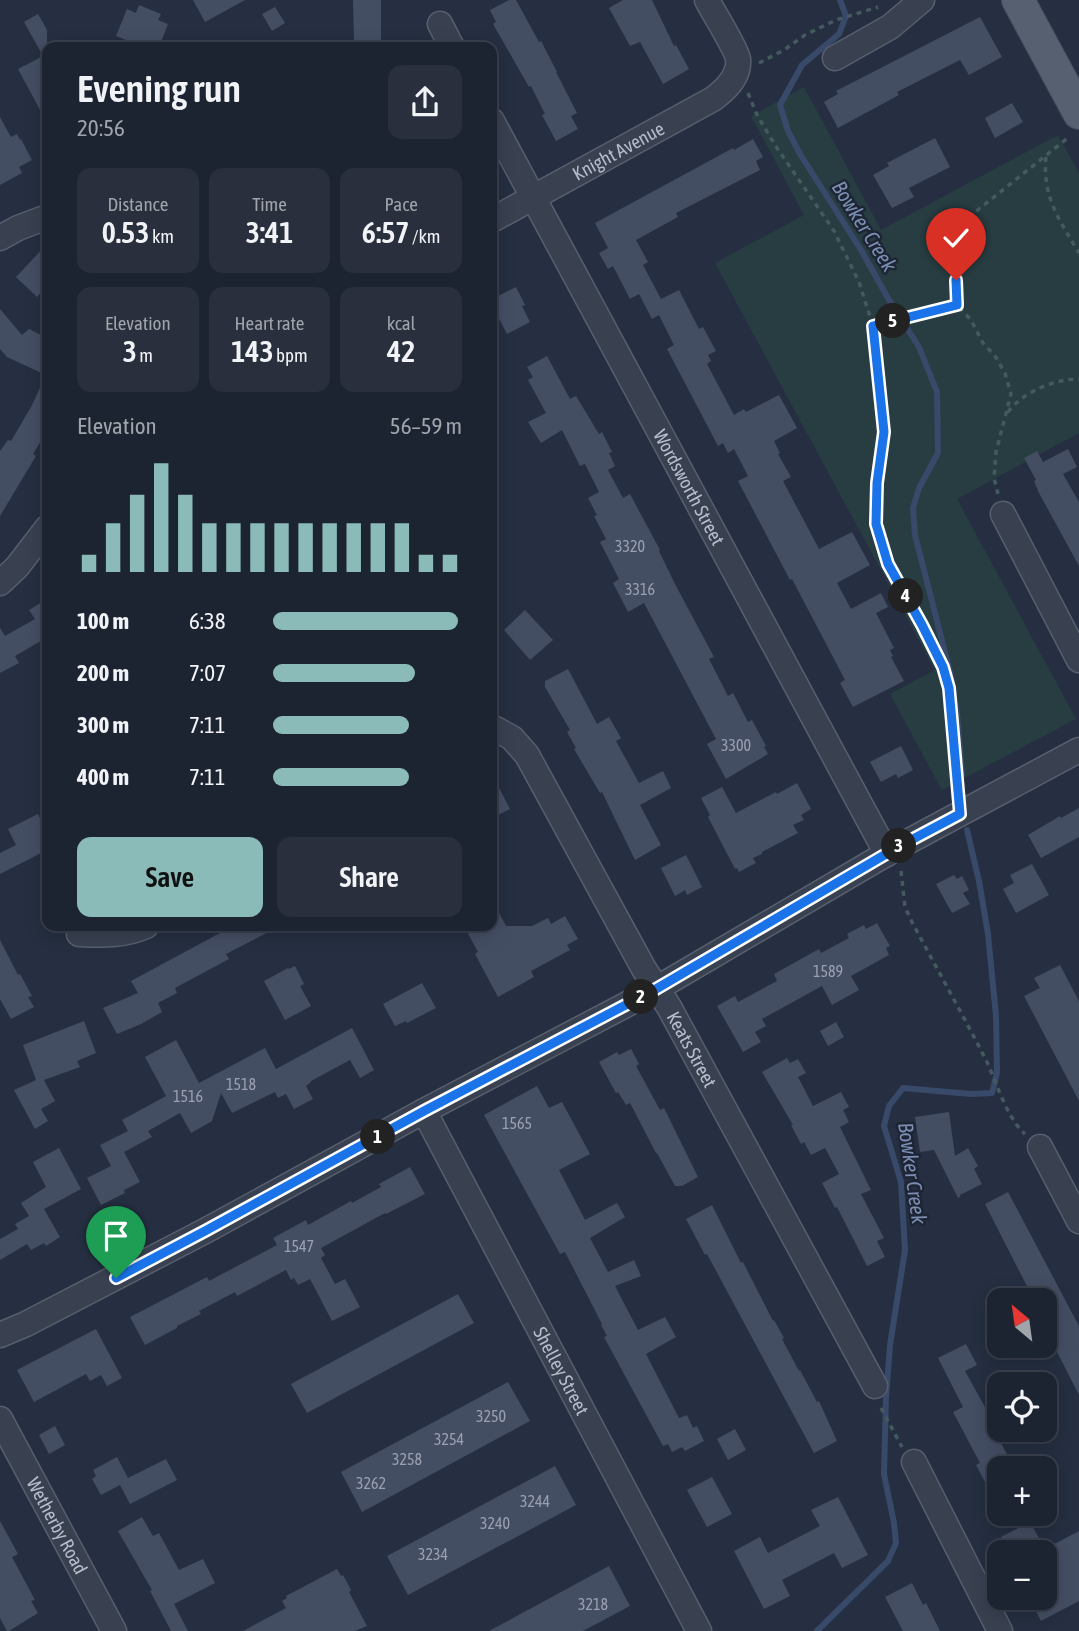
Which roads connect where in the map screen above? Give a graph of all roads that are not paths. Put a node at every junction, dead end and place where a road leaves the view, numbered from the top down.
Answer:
1 (707, 0) edge
2 (922, 0) edge
3 (1018, 0) edge
4 (440, 24) dead end
5 (449, 42) edge
6 (835, 58) dead end
7 (1075, 125) edge
8 (497, 130) edge
9 (533, 198) junction
10 (497, 217) edge
11 (42, 219) edge
12 (0, 238) edge
13 (1003, 514) road end
14 (42, 534) edge
15 (0, 583) edge
16 (1079, 660) edge
17 (497, 730) edge
18 (1079, 750) edge
19 (894, 860) junction
20 (132, 931) edge
21 (79, 934) dead end
22 (656, 989) junction
23 (424, 1111) junction
24 (1040, 1147) dead end
25 (1079, 1221) edge
26 (0, 1335) edge
27 (875, 1392) road end
28 (0, 1419) edge
29 (908, 1454) road end
30 (114, 1631) edge
31 (699, 1631) edge
32 (1000, 1631) edge

1 - 9 street, Knight Avenue
2 - 6 street
3 - 7 main road
4 - 5 street
8 - 9 street, Wordsworth Street
9 - 10 street, Knight Avenue
9 - 19 street, Wordsworth Street
11 - 12 street
13 - 16 street
14 - 15 street
17 - 22 street, Keats Street
18 - 19 street
19 - 22 street
20 - 21 street
22 - 23 street
22 - 27 street, Keats Street
23 - 26 street
23 - 31 street, Shelley Street
24 - 25 street
28 - 30 street, Wetherby Road
29 - 32 street

